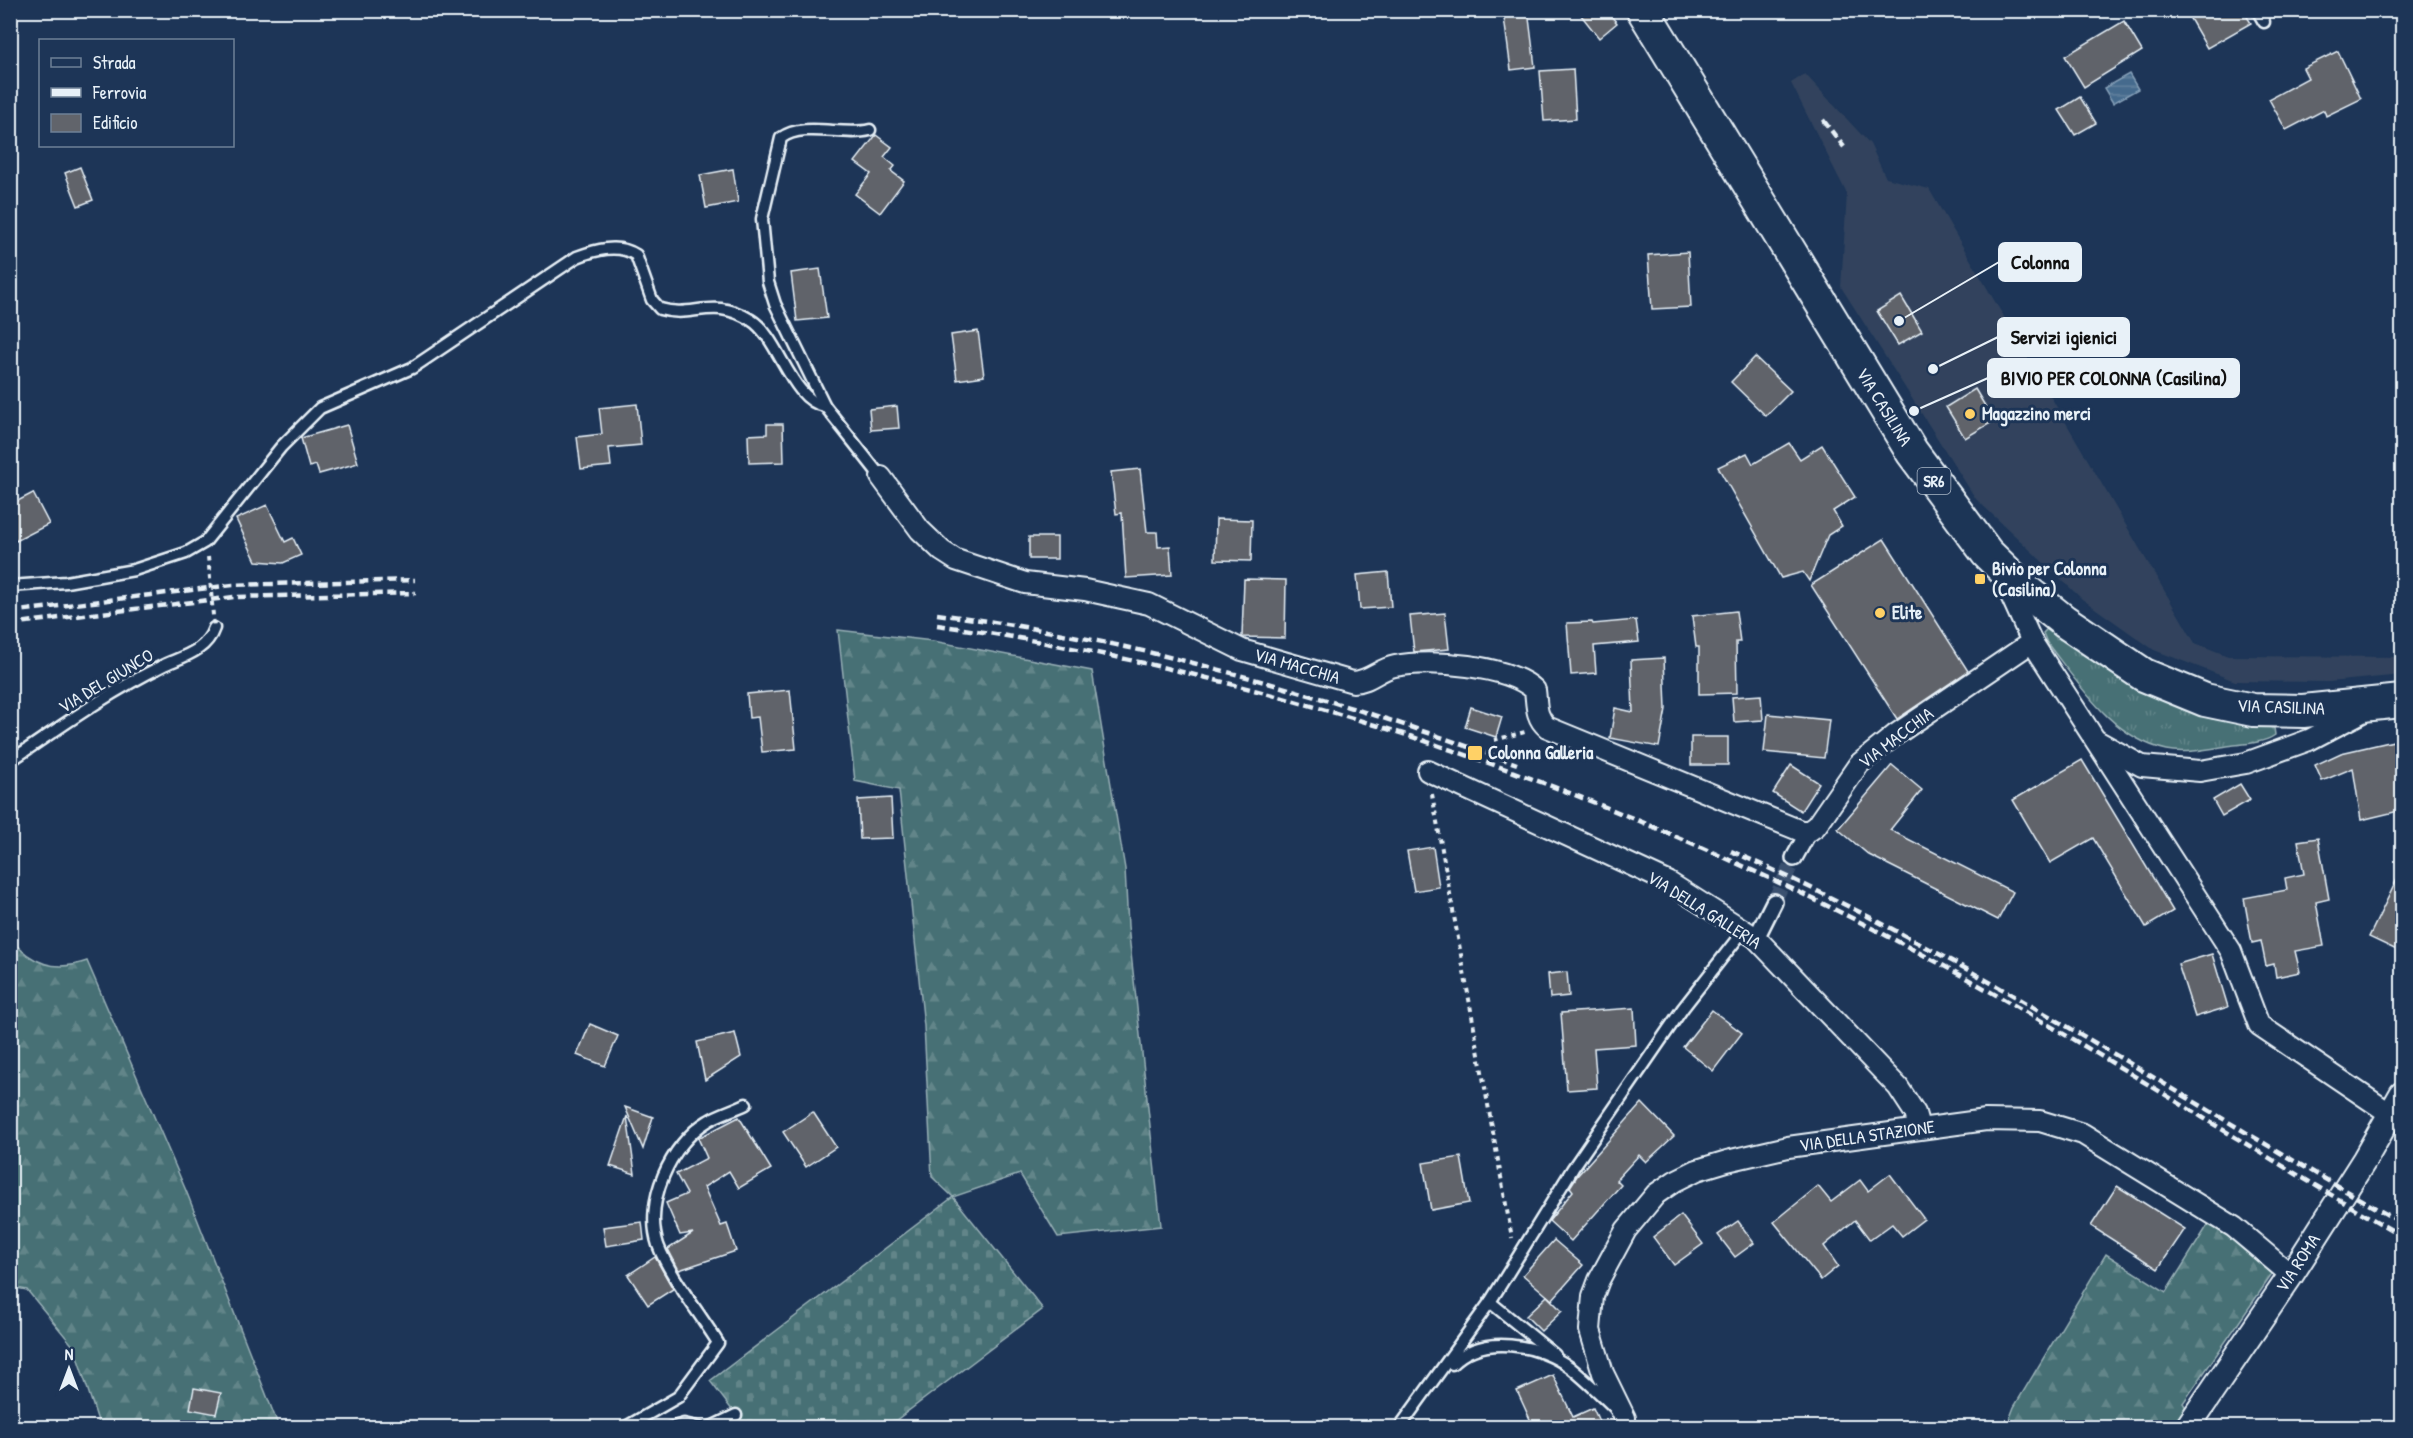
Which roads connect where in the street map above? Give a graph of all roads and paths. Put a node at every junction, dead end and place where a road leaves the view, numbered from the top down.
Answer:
1 (1642, 10) edge
2 (2257, 10) edge
3 (2264, 22) dead end
4 (870, 130) dead end
5 (825, 406) junction
6 (880, 477) joint
7 (1994, 562) junction
8 (209, 566) dead end
9 (10, 586) edge
10 (214, 628) joint
11 (2032, 642) junction
12 (2389, 703) edge
13 (1547, 727) junction
14 (1494, 740) dead end
15 (2095, 740) junction
16 (10, 761) edge
17 (1428, 771) joint
18 (1809, 831) junction
19 (1794, 858) tunnel mouth
20 (1774, 902) tunnel mouth
21 (1750, 934) junction
22 (746, 1104) dead end
23 (2397, 1104) edge
24 (1919, 1127) junction
25 (1515, 1259) junction
26 (2291, 1275) junction
27 (1490, 1302) junction
28 (1569, 1367) junction
29 (1437, 1379) junction
30 (736, 1415) dead end
31 (1630, 1423) edge
32 (624, 1428) edge
33 (670, 1428) edge
34 (701, 1428) edge
35 (709, 1428) edge
36 (1399, 1428) edge
37 (2187, 1428) edge

1 - 7 main road, VIA CASILINA / SR6
2 - 3 lane
4 - 5 lane
5 - 6 lane
5 - 9 lane
6 - 13 street, VIA MACCHIA
7 - 11 street
7 - 12 main road, VIA CASILINA / SR6
8 - 10 path, bridge
10 - 16 lane, VIA DEL GIUNCO
11 - 15 street
11 - 18 street, VIA MACCHIA
12 - 15 street
13 - 14 path
13 - 18 street
15 - 23 street
17 - 21 street, VIA DELLA GALLERIA
17 - 25 path
18 - 19 street
20 - 21 street
21 - 24 street, VIA DELLA GALLERIA
21 - 25 lane
22 - 32 lane
23 - 26 street, VIA ROMA
24 - 26 street, VIA DELLA STAZIONE
24 - 31 street, VIA DELLA STAZIONE
25 - 27 lane
26 - 37 street, VIA ROMA
27 - 28 lane
27 - 29 lane
28 - 29 lane
28 - 31 lane
29 - 36 lane
30 - 35 lane
33 - 34 lane

